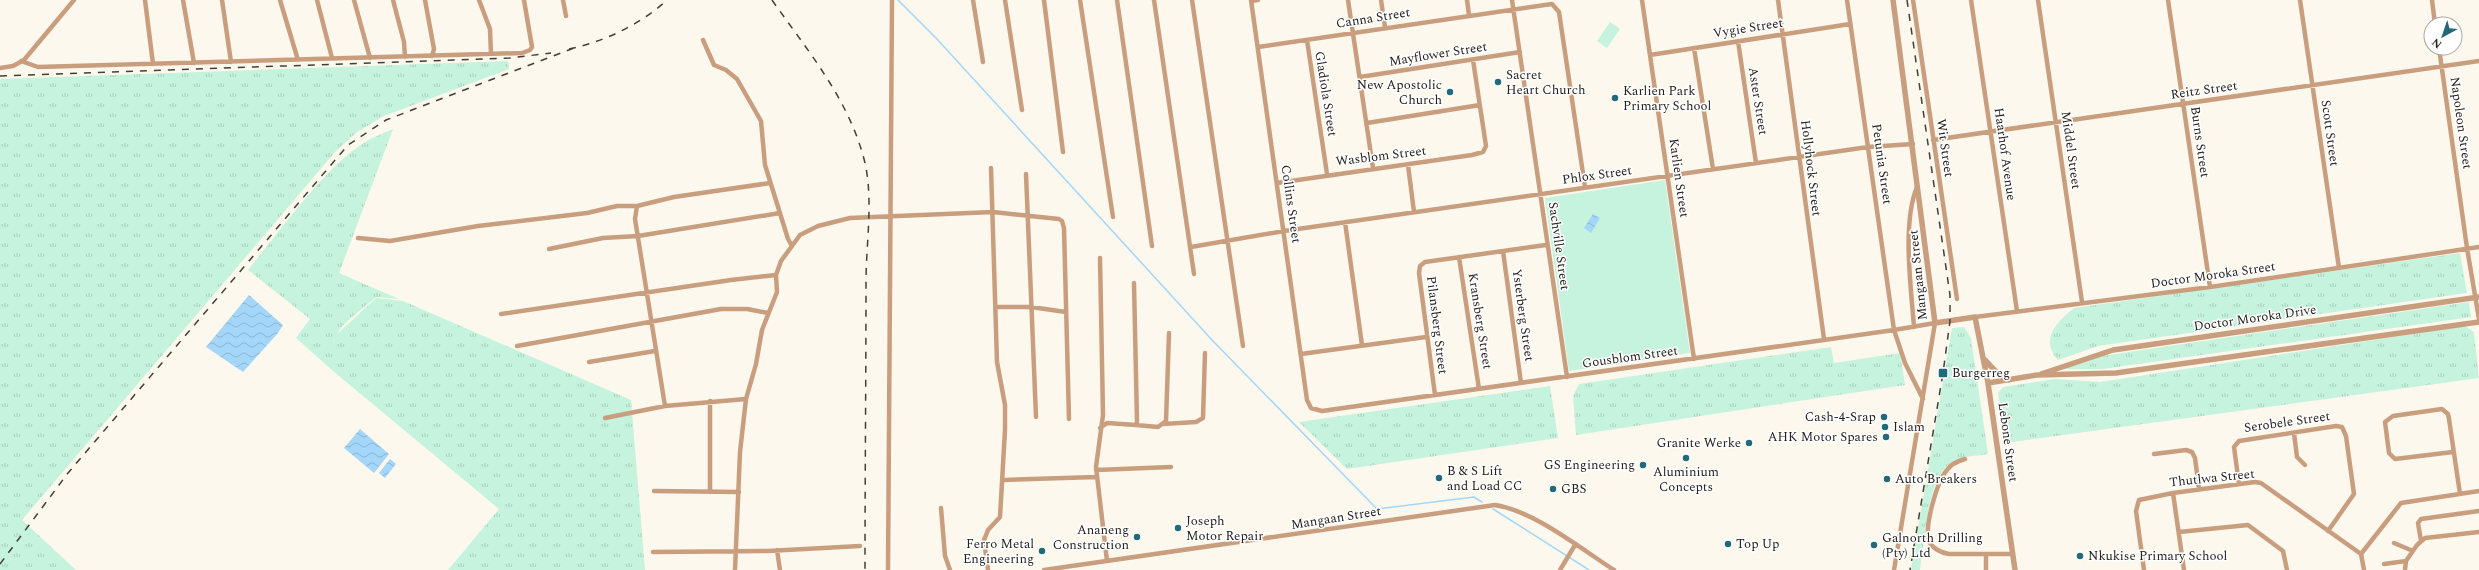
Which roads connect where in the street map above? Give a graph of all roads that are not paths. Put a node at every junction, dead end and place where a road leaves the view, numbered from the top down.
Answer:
1 (74, 0) edge
2 (145, 0) edge
3 (183, 0) edge
4 (222, 0) edge
5 (280, 0) edge
6 (316, 0) edge
7 (354, 0) edge
8 (393, 0) edge
9 (425, 0) edge
10 (479, 0) edge
11 (524, 0) edge
12 (562, 0) edge
13 (892, 0) edge
14 (973, 0) edge
15 (1006, 0) edge
16 (1044, 0) edge
17 (1080, 0) edge
18 (1117, 0) edge
19 (1154, 0) edge
20 (1192, 0) edge
21 (1251, 0) edge
22 (1258, 0) edge
23 (1348, 0) edge
24 (1381, 0) edge
25 (1467, 0) edge
26 (1512, 0) edge
27 (1642, 0) edge
28 (1778, 0) edge
29 (1847, 0) edge
30 (1893, 0) edge
31 (1913, 0) edge
32 (1971, 0) edge
33 (2038, 0) edge
34 (2168, 0) edge
35 (2300, 0) edge
36 (2432, 0) edge
37 (1514, 9) junction
38 (1469, 15) junction
39 (566, 16) dead end
40 (2435, 16) edge
41 (1850, 24) junction
42 (1385, 27) junction
43 (1353, 32) junction
44 (1783, 34) junction
45 (703, 40) dead end
46 (1307, 40) junction
47 (1738, 41) junction
48 (1258, 47) junction
49 (1694, 48) junction
50 (1520, 52) junction
51 (491, 54) junction
52 (1650, 54) junction
53 (432, 56) junction
54 (2440, 56) edge
55 (405, 57) junction
56 (332, 58) junction
57 (370, 58) junction
58 (298, 60) junction
59 (1473, 60) junction
60 (21, 61) junction
61 (2479, 61) edge
62 (231, 62) junction
63 (983, 62) dead end
64 (194, 63) junction
65 (153, 64) junction
66 (2442, 67) junction
67 (0, 68) edge
68 (1360, 77) junction
69 (2312, 86) junction
70 (2184, 104) junction
71 (1480, 105) junction
72 (1022, 110) dead end
73 (2056, 122) junction
74 (1366, 123) junction
75 (1990, 132) junction
76 (1933, 140) junction
77 (1913, 144) junction
78 (1868, 147) junction
79 (1063, 152) dead end
80 (1798, 157) junction
81 (1756, 163) junction
82 (1408, 165) junction
83 (991, 168) dead end
84 (1373, 168) junction
85 (1713, 169) junction
86 (1026, 174) dead end
87 (1327, 174) junction
88 (1668, 176) junction
89 (770, 182) junction
90 (1278, 182) junction
91 (1918, 185) junction
92 (1585, 188) junction
93 (1540, 193) junction
94 (637, 206) junction
95 (993, 212) junction
96 (1414, 212) junction
97 (780, 213) junction
98 (1029, 214) junction
99 (891, 216) junction
100 (1113, 217) dead end
101 (1345, 222) junction
102 (1284, 231) junction
103 (638, 236) junction
104 (358, 238) dead end
105 (1229, 240) junction
106 (1546, 245) junction
107 (792, 246) junction
108 (1152, 246) dead end
109 (1191, 247) junction
110 (2479, 247) edge
111 (2467, 248) junction
112 (549, 249) dead end
113 (1503, 251) junction
114 (1459, 257) junction
115 (1100, 258) dead end
116 (2339, 268) junction
117 (1194, 274) dead end
118 (776, 275) junction
119 (1134, 283) dead end
120 (2210, 287) junction
121 (646, 294) junction
122 (2477, 297) edge
123 (1957, 299) dead end
124 (2082, 302) junction
125 (996, 306) junction
126 (1031, 307) junction
127 (2017, 311) junction
128 (1066, 312) junction
129 (768, 313) junction
130 (501, 314) dead end
131 (1974, 317) junction
132 (650, 321) junction
133 (1950, 321) joint
134 (2479, 321) edge
135 (1935, 323) junction
136 (1914, 326) junction
137 (1894, 330) junction
138 (1169, 334) dead end
139 (1426, 337) junction
140 (1824, 339) junction
141 (1362, 345) junction
142 (517, 346) dead end
143 (1243, 346) dead end
144 (655, 351) junction
145 (1205, 353) dead end
146 (1301, 354) junction
147 (1694, 359) junction
148 (1984, 359) junction
149 (589, 362) dead end
150 (2037, 375) junction
151 (1567, 377) junction
152 (2009, 380) junction
153 (1988, 382) junction
154 (1521, 383) junction
155 (1479, 389) junction
156 (1435, 395) junction
157 (746, 399) junction
158 (1923, 399) junction
159 (710, 401) junction
160 (665, 406) junction
161 (1313, 410) joint
162 (1036, 417) dead end
163 (605, 418) dead end
164 (1069, 419) dead end
165 (1164, 424) junction
166 (1136, 425) junction
167 (1100, 428) junction
168 (2294, 433) junction
169 (2454, 452) junction
170 (2154, 454) dead end
171 (1965, 459) dead end
172 (2305, 465) dead end
173 (1172, 467) dead end
174 (1096, 470) junction
175 (1096, 477) junction
176 (1002, 480) junction
177 (2239, 484) junction
178 (2199, 489) junction
179 (654, 491) dead end
180 (2479, 491) edge
181 (710, 492) junction
182 (739, 492) junction
183 (2173, 493) junction
184 (2460, 494) junction
185 (941, 508) dead end
186 (2479, 511) edge
187 (2328, 531) junction
188 (2179, 532) junction
189 (2479, 532) edge
190 (2421, 541) junction
191 (2394, 543) dead end
192 (1576, 545) junction
193 (860, 546) dead end
194 (736, 550) junction
195 (777, 550) junction
196 (2413, 551) junction
197 (653, 552) dead end
198 (2013, 554) junction
199 (2361, 554) junction
200 (1986, 556) junction
201 (1108, 561) junction
202 (2406, 561) junction
203 (2384, 564) dead end
204 (735, 570) edge
205 (780, 570) edge
206 (888, 570) edge
207 (950, 570) edge
208 (988, 570) edge
209 (1044, 570) edge
210 (1560, 570) edge
211 (1614, 570) edge
212 (1894, 570) edge
213 (1986, 570) edge
214 (2015, 570) edge
215 (2144, 570) edge
216 (2184, 570) edge
217 (2287, 570) edge
218 (2364, 570) edge
219 (2405, 570) edge

1 - 60 street
2 - 65 street
3 - 64 street
4 - 62 street
5 - 58 street
6 - 56 street
7 - 57 street
8 - 55 street
9 - 53 street
10 - 51 street
11 - 51 street
12 - 39 street
13 - 99 street
14 - 63 street
15 - 72 street
16 - 79 street
17 - 100 street
18 - 108 street
19 - 109 street
20 - 105 street
21 - 22 street
21 - 48 street, Collins Street
23 - 43 street
24 - 42 street
25 - 38 street
26 - 37 street, Sachville Street
27 - 52 street, Karlien Street
28 - 44 street, Hollyhock Street
29 - 41 street, Petunia Street
30 - 77 street, Mangaan Street
31 - 76 street, Wit Street
32 - 75 street, Haarhof Avenue
33 - 73 street, Middel Street
34 - 70 street, Burns Street
35 - 69 street, Scott Street
36 - 40 street
37 - 38 street, Canna Street
37 - 50 street, Sachville Street
37 - 92 street, Canna Street
38 - 42 street, Canna Street
41 - 44 street, Vygie Street
41 - 78 street, Petunia Street
42 - 43 street, Canna Street
43 - 46 street, Canna Street
43 - 68 street
44 - 47 street, Vygie Street
44 - 80 street, Hollyhock Street
45 - 89 street
46 - 48 street, Canna Street
46 - 87 street, Gladiola Street
47 - 49 street, Vygie Street
47 - 81 street, Aster Street
48 - 90 street, Collins Street
49 - 52 street, Vygie Street
49 - 85 street
50 - 59 street, Mayflower Street
50 - 93 street, Sachville Street
51 - 53 street
52 - 88 street, Karlien Street
53 - 55 street
54 - 66 street, Napoleon Street
55 - 57 street
56 - 57 street
56 - 58 street
58 - 62 street
59 - 68 street, Mayflower Street
59 - 71 street
60 - 65 street
60 - 67 street
61 - 66 street, Reitz Street
62 - 64 street
64 - 65 street
66 - 69 street, Reitz Street
66 - 111 street, Napoleon Street
68 - 74 street
69 - 70 street, Reitz Street
69 - 116 street, Scott Street
70 - 73 street, Reitz Street
70 - 120 street, Burns Street
71 - 74 street
71 - 82 street, Wasblom Street
73 - 75 street, Reitz Street
73 - 124 street, Middel Street
74 - 84 street
75 - 76 street, Reitz Street
75 - 127 street, Haarhof Avenue
76 - 123 street, Wit Street
77 - 78 street, Phlox Street
77 - 91 street, Mangaan Street
78 - 80 street, Phlox Street
78 - 137 street, Petunia Street
80 - 81 street, Phlox Street
80 - 140 street, Hollyhock Street
81 - 85 street, Phlox Street
82 - 84 street, Wasblom Street
82 - 96 street
83 - 95 street
84 - 87 street, Wasblom Street
85 - 88 street, Phlox Street
86 - 98 street
87 - 90 street, Wasblom Street
88 - 92 street, Phlox Street
88 - 147 street, Karlien Street
89 - 94 street
89 - 97 street
90 - 102 street, Collins Street
91 - 135 street, Mangaan Street
91 - 136 street
92 - 93 street, Phlox Street
93 - 96 street, Phlox Street
93 - 106 street, Sachville Street
94 - 103 street
94 - 104 street
95 - 98 street
95 - 99 street
95 - 125 street
96 - 101 street, Phlox Street
97 - 103 street
97 - 107 street
98 - 126 street
98 - 128 street
99 - 107 street
99 - 206 street
101 - 102 street, Phlox Street
101 - 141 street
102 - 105 street, Phlox Street
102 - 146 street, Collins Street
103 - 112 street
103 - 121 street
105 - 109 street, Phlox Street
105 - 143 street
106 - 113 street, Pilansberg Street
106 - 151 street, Sachville Street
107 - 118 street
109 - 117 street
110 - 111 street, Doctor Moroka Street
111 - 116 street, Doctor Moroka Street
111 - 122 street, Napoleon Street
113 - 114 street, Pilansberg Street
113 - 154 street, Ysterberg Street
114 - 139 street, Pilansberg Street
114 - 155 street, Kransberg Street
115 - 167 street
116 - 120 street, Doctor Moroka Street
118 - 121 street
118 - 129 street
119 - 166 street
120 - 124 street, Doctor Moroka Street
121 - 130 street
121 - 132 street
122 - 134 street, Napoleon Street
122 - 150 street, Doctor Moroka Drive
124 - 127 street, Doctor Moroka Street
125 - 126 street
125 - 176 street
126 - 128 street
126 - 162 street
127 - 131 street, Doctor Moroka Street
128 - 164 street
129 - 132 street
129 - 157 street
131 - 133 street, Doctor Moroka Street
131 - 148 street, Lebone Street
132 - 142 street
132 - 144 street
133 - 135 street, Gousblom Street
134 - 150 street, Doctor Moroka Drive
135 - 136 street, Gousblom Street
135 - 158 street, Mangaan Street
136 - 137 street, Gousblom Street
137 - 140 street, Gousblom Street
137 - 158 street, Petunia Street
138 - 165 street
139 - 141 street
139 - 156 street, Pilansberg Street
140 - 147 street, Gousblom Street
141 - 146 street
144 - 149 street
144 - 160 street
145 - 165 street
146 - 161 street, Collins Street
147 - 151 street, Gousblom Street
148 - 152 street
148 - 153 street, Lebone Street
150 - 152 street, Doctor Moroka Drive
151 - 154 street, Gousblom Street
152 - 153 street, Doctor Moroka Drive
153 - 198 street, Lebone Street
154 - 155 street, Gousblom Street
155 - 156 street, Gousblom Street
156 - 161 street, Gousblom Street
157 - 159 street
157 - 182 street
158 - 212 street, Mangaan Street
159 - 160 street
159 - 181 street
160 - 163 street
165 - 166 street
166 - 167 street
167 - 174 street
168 - 172 street
168 - 177 street, Serobele Street
168 - 187 street, Serobele Street
169 - 169 street
169 - 184 street
170 - 178 street
171 - 200 street
173 - 174 street
174 - 175 street
175 - 176 street
175 - 201 street
176 - 208 street
177 - 178 street, Thutlwa Street
177 - 187 street, Thutlwa Street
178 - 183 street, Thutlwa Street
179 - 181 street
180 - 184 street
181 - 182 street
182 - 194 street
183 - 188 street
183 - 215 street, Thutlwa Street
184 - 199 street
185 - 207 street
186 - 190 street
187 - 199 street, Thutlwa Street
188 - 216 street
188 - 217 street
189 - 190 street
190 - 196 street
191 - 196 street
192 - 201 street, Mangaan Street
192 - 210 street
192 - 211 street, Mangaan Street
193 - 195 street
194 - 195 street
194 - 197 street
194 - 204 street
195 - 205 street
196 - 202 street
198 - 200 street
198 - 214 street, Lebone Street
199 - 218 street
200 - 213 street
201 - 209 street, Mangaan Street
202 - 203 street
202 - 219 street

